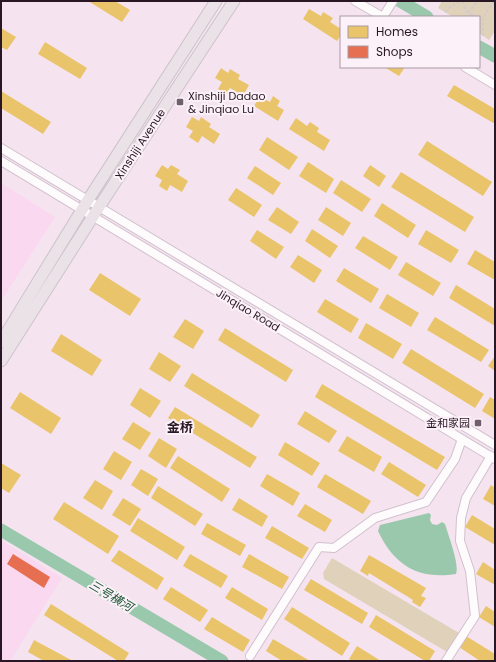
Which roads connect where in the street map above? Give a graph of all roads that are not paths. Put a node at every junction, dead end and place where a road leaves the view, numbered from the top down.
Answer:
1 (216, 1) edge
2 (234, 1) edge
3 (355, 1) edge
4 (393, 1) edge
5 (381, 16) edge
6 (384, 16) edge
7 (467, 68) edge
8 (495, 85) edge
9 (1, 148) edge
10 (1, 161) edge
11 (85, 205) junction
12 (96, 211) junction
13 (1, 342) edge
14 (1, 361) edge
15 (462, 439) junction
16 (495, 445) edge
17 (493, 457) edge
18 (250, 656) dead end
19 (446, 661) edge

1 - 11 main road, Xinshiji Avenue
2 - 12 main road, Xinshiji Avenue
3 - 5 street
4 - 6 street
7 - 8 street
9 - 11 street, Jinqiao Road
10 - 11 street, Jinqiao Road
11 - 12 street, Jinqiao Road
11 - 13 main road, Xinshiji Avenue
12 - 14 main road, Xinshiji Avenue
12 - 15 street, Jinqiao Road
12 - 16 street, Jinqiao Road
15 - 17 street, Jinqiao Road
15 - 18 street
17 - 19 street

